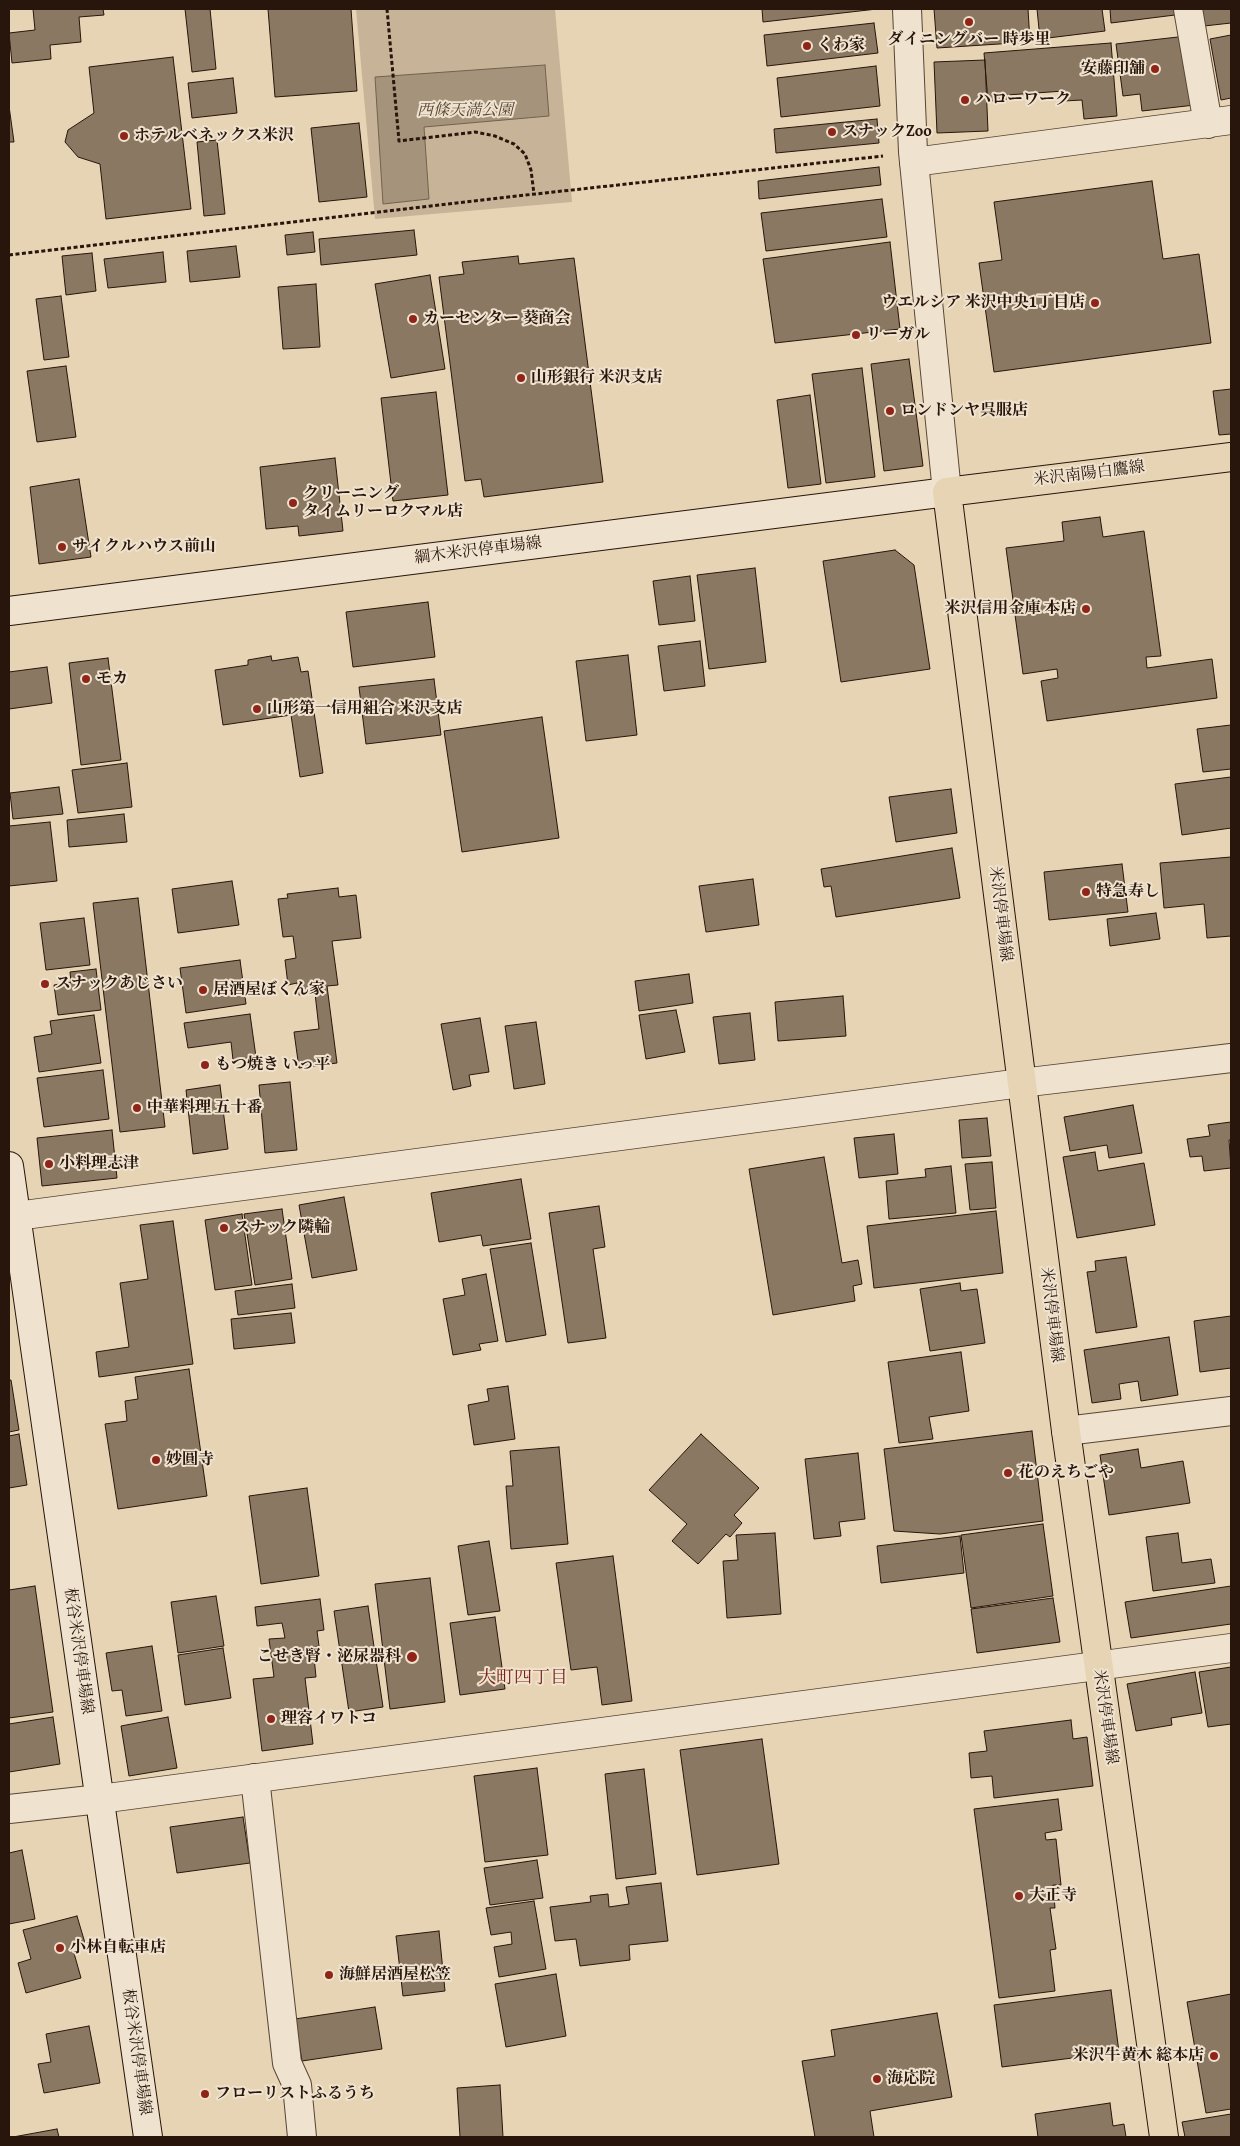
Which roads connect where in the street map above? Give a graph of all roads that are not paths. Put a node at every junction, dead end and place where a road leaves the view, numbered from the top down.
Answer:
1 (906, 9) edge
2 (1188, 9) edge
3 (1220, 122) edge
4 (914, 157) junction
5 (1231, 457) edge
6 (947, 492) junction
7 (9, 611) edge
8 (1231, 1058) edge
9 (1021, 1083) junction
10 (9, 1166) edge
11 (12, 1217) edge
12 (1231, 1411) edge
13 (1066, 1431) junction
14 (1231, 1648) edge
15 (1098, 1664) junction
16 (255, 1778) junction
17 (100, 1800) junction
18 (9, 1809) edge
19 (148, 2137) edge
20 (302, 2137) edge
21 (1164, 2137) edge

1 - 4 street
2 - 3 street
3 - 4 street
4 - 6 street
5 - 6 main road, 米沢南陽白鷹線
6 - 7 street, 綱木米沢停車場線
6 - 9 main road, 米沢停車場線
8 - 9 street
9 - 11 street
9 - 13 main road, 米沢停車場線
10 - 11 street, 板谷米沢停車場線
11 - 17 street, 板谷米沢停車場線
12 - 13 street
13 - 15 main road, 米沢停車場線
14 - 15 street
15 - 16 street
15 - 21 main road, 米沢停車場線
16 - 17 street
16 - 20 street
17 - 18 street
17 - 19 street, 板谷米沢停車場線

